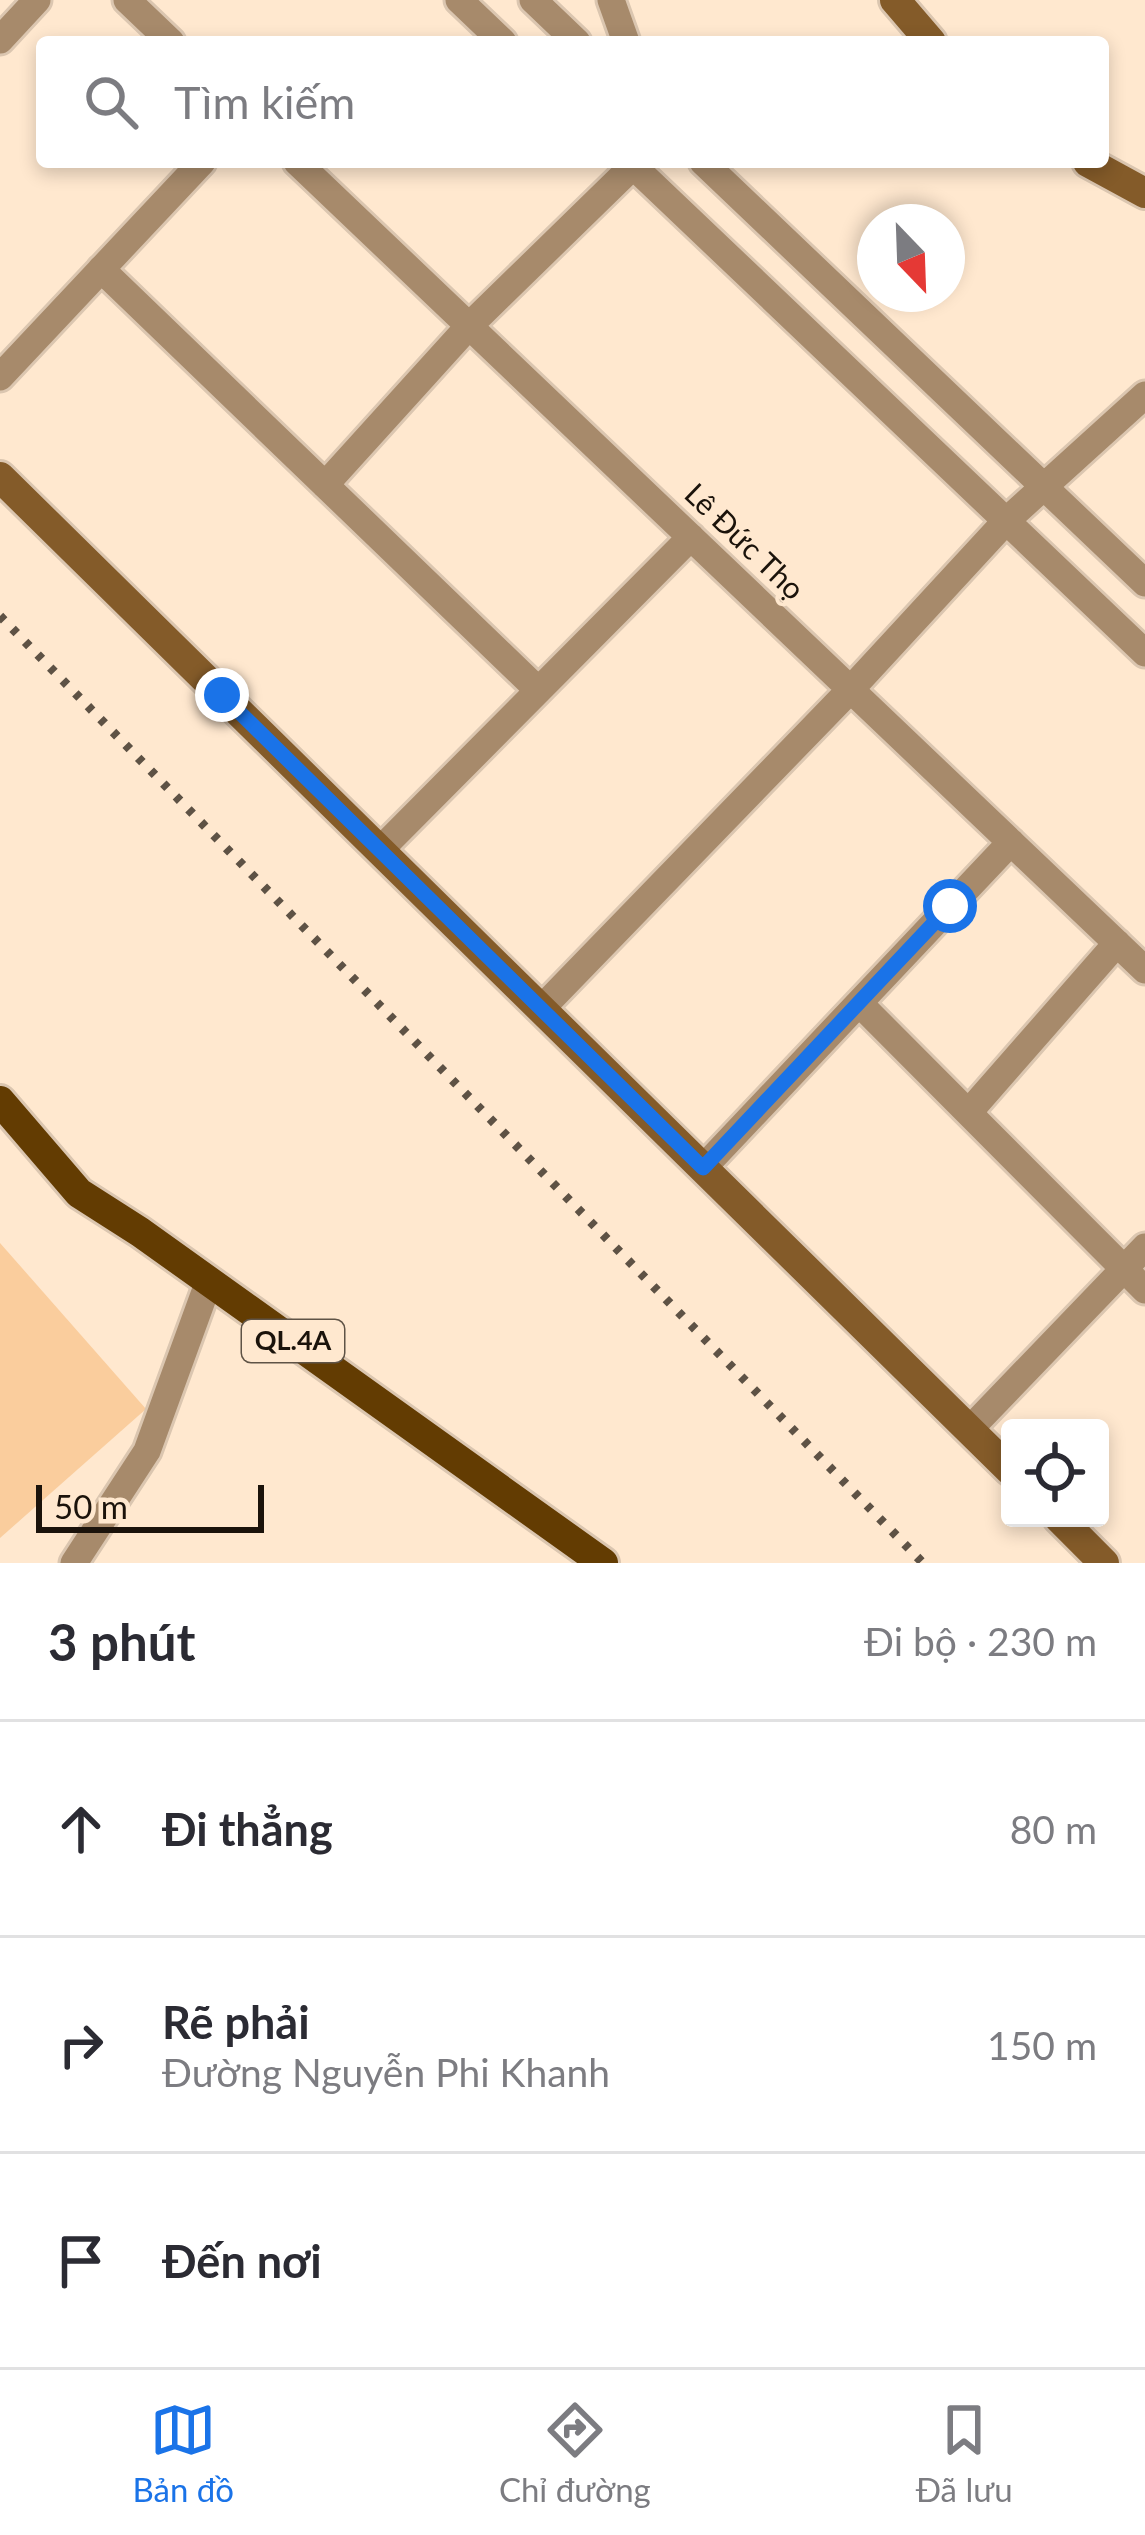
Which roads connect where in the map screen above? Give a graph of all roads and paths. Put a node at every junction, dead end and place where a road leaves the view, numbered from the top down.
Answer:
1 (37, 0) edge
2 (127, 0) edge
3 (459, 0) edge
4 (533, 0) edge
5 (611, 0) edge
6 (896, 0) edge
7 (165, 36) edge
8 (497, 36) edge
9 (571, 36) edge
10 (624, 36) edge
11 (926, 36) edge
12 (0, 40) edge
13 (196, 168) edge
14 (303, 168) edge
15 (630, 168) edge
16 (638, 168) edge
17 (709, 168) edge
18 (1099, 168) edge
19 (1145, 193) edge
20 (101, 269) junction
21 (469, 326) junction
22 (0, 377) edge
23 (1145, 395) edge
24 (0, 477) edge
25 (325, 485) junction
26 (1043, 487) junction
27 (1006, 521) junction
28 (691, 537) junction
29 (1145, 584) edge
30 (1145, 653) edge
31 (850, 689) junction
32 (538, 690) junction
33 (1011, 842) junction
34 (380, 850) junction
35 (1117, 943) junction
36 (1145, 970) edge
37 (859, 1003) junction
38 (541, 1009) junction
39 (0, 1101) edge
40 (969, 1112) junction
41 (703, 1168) junction
42 (1145, 1247) edge
43 (1124, 1269) junction
44 (209, 1281) junction
45 (1145, 1290) edge
46 (969, 1430) junction
47 (1001, 1461) edge
48 (1068, 1527) edge
49 (74, 1563) edge
50 (603, 1563) edge
51 (1104, 1563) edge

1 - 12 street
2 - 7 street
3 - 8 street
4 - 9 street
5 - 10 street
6 - 11 street
13 - 20 street
14 - 21 street, Lê Đức Thọ
15 - 21 street
16 - 27 street
17 - 26 street
18 - 19 street
20 - 22 street
20 - 25 street
21 - 25 street
21 - 28 street, Lê Đức Thọ
23 - 26 street
24 - 34 street
25 - 32 street
26 - 27 street
26 - 29 street
27 - 30 street
27 - 31 street
28 - 31 street, Lê Đức Thọ
28 - 32 street
31 - 33 street, Lê Đức Thọ
31 - 38 street
32 - 34 street
33 - 35 street, Lê Đức Thọ
33 - 37 street
34 - 38 street
35 - 36 street, Lê Đức Thọ
35 - 40 street
37 - 40 street
37 - 41 street
38 - 41 street
39 - 44 main road, QL.4A
40 - 43 street
41 - 46 street
42 - 43 street
43 - 45 street
43 - 46 street
44 - 49 street
44 - 50 main road, QL.4A
46 - 47 street
48 - 51 street

